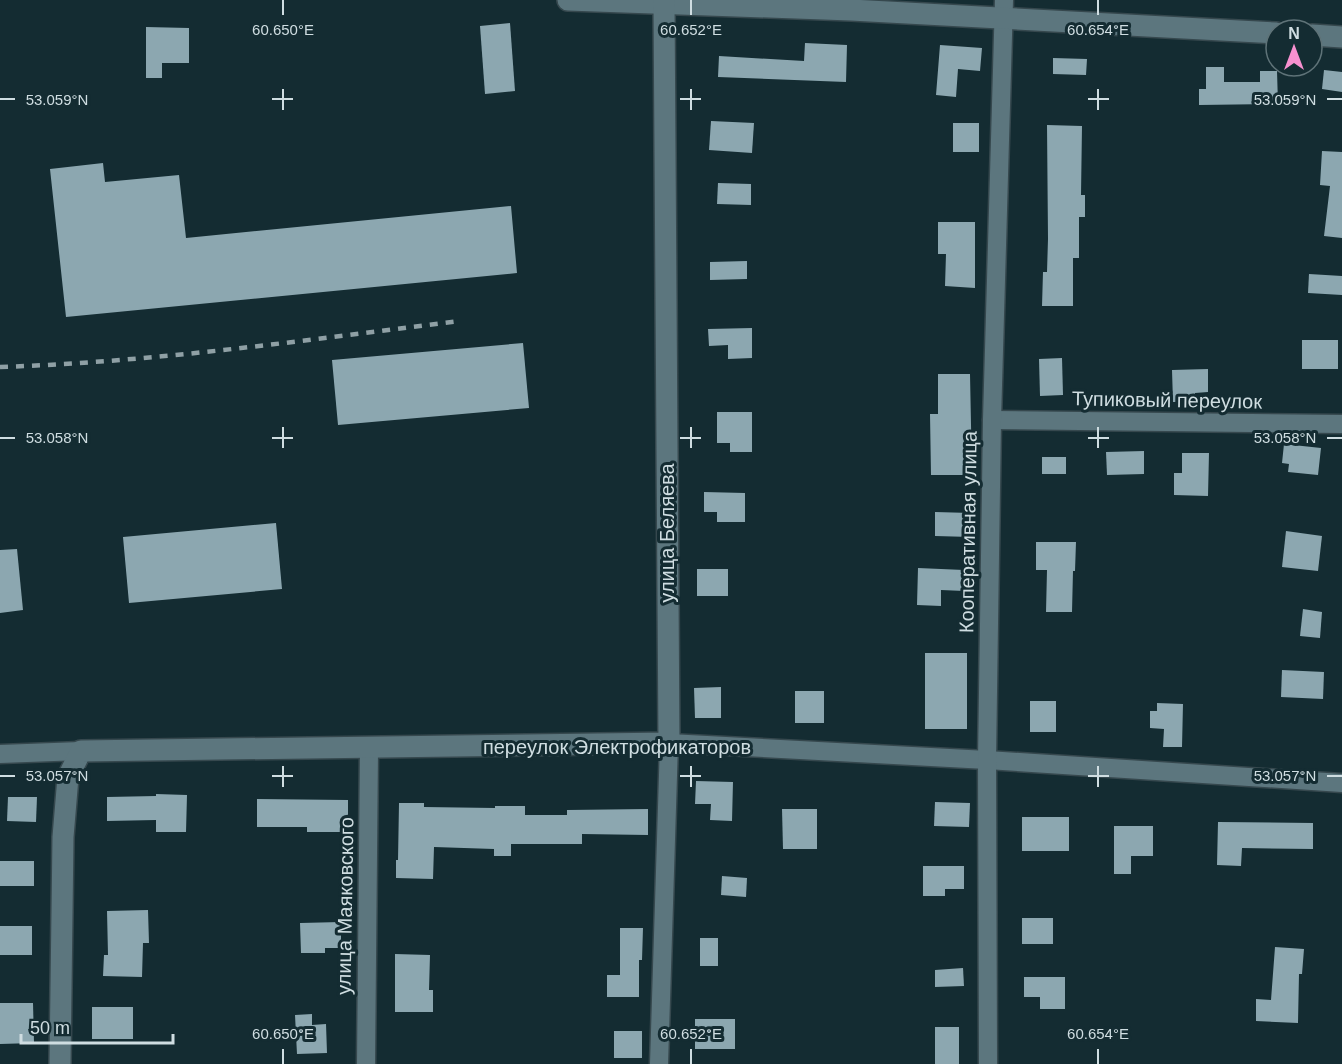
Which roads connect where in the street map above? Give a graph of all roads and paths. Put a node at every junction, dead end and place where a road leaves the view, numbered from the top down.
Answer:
1 (568, 0) edge
2 (664, 3) junction
3 (1004, 9) edge
4 (1264, 32) edge
5 (1324, 36) edge
6 (1342, 37) edge
7 (992, 420) junction
8 (1342, 424) edge
9 (669, 743) junction
10 (369, 749) junction
11 (81, 752) junction
12 (0, 754) edge
13 (987, 760) junction
14 (1342, 783) edge
15 (60, 1064) edge
16 (366, 1064) edge
17 (659, 1064) edge
18 (988, 1064) edge

1 - 2 street
2 - 3 street
2 - 9 street, улица Беляева
3 - 4 street
3 - 7 street, Кооперативная улица
5 - 6 street
7 - 8 street, Тупиковый переулок
7 - 13 street, Кооперативная улица
9 - 10 street, переулок Электрофикаторов
9 - 13 street, переулок Электрофикаторов
9 - 17 street, улица Беляева
10 - 11 street, переулок Электрофикаторов
10 - 16 street, улица Маяковского
11 - 12 street, переулок Электрофикаторов
11 - 15 street
13 - 14 street, переулок Электрофикаторов
13 - 18 street, Кооперативная улица

